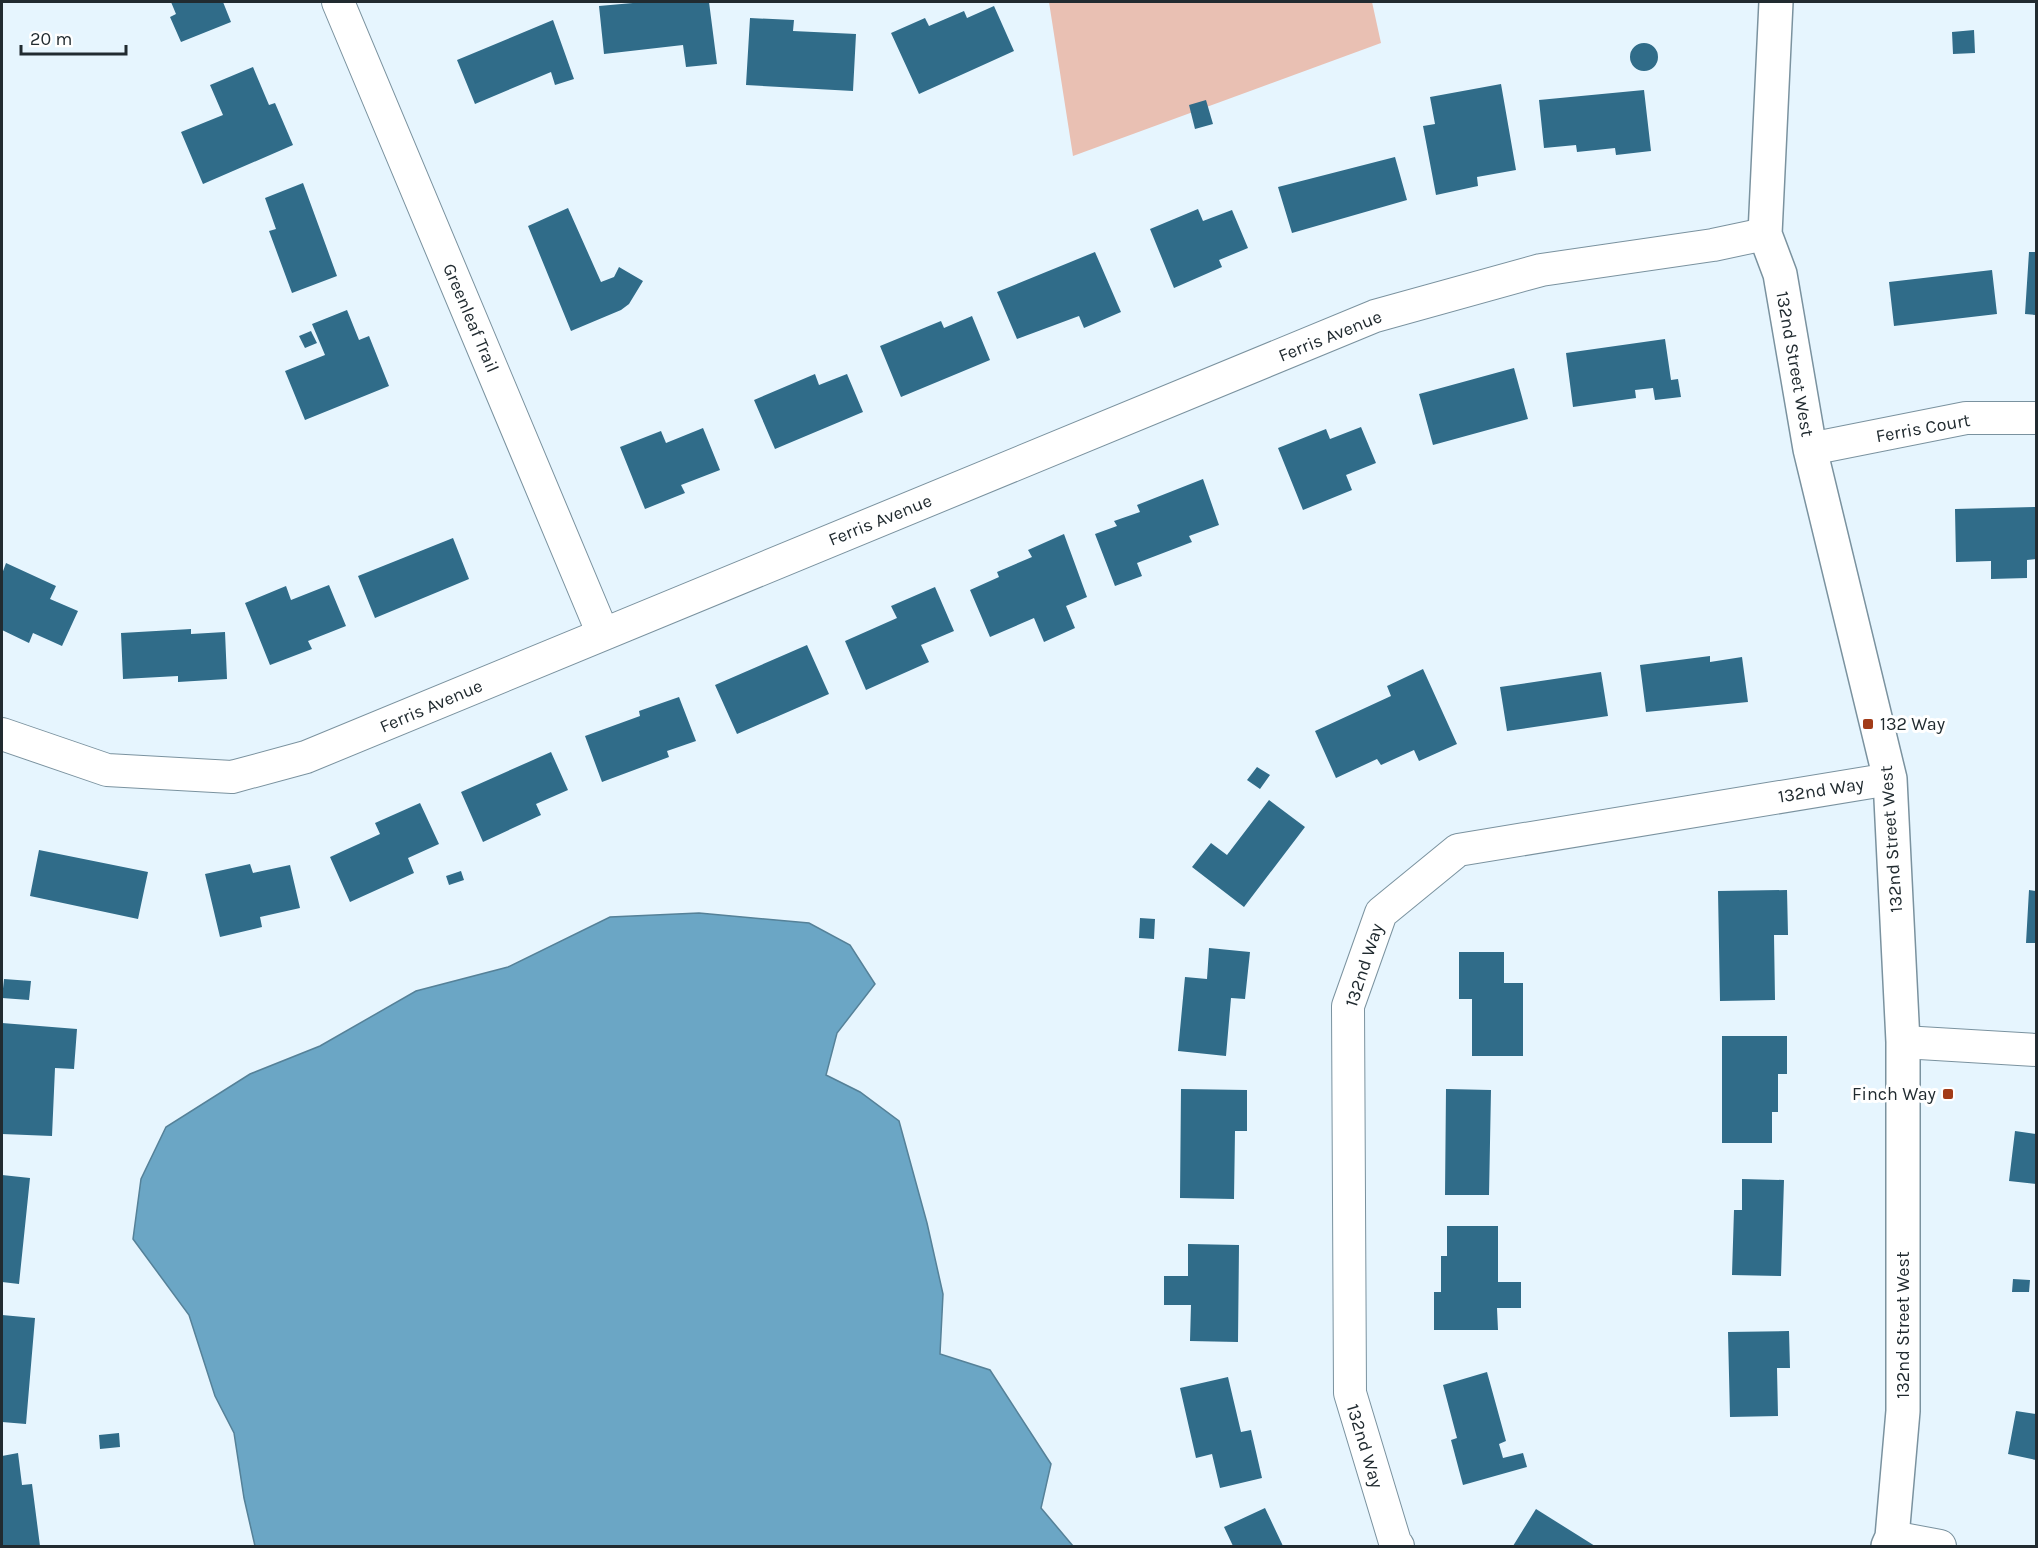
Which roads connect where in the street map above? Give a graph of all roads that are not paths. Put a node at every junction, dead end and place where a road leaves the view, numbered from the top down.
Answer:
1 (1776, 2) edge
2 (346, 4) edge
3 (1765, 234) junction
4 (2037, 418) edge
5 (1810, 449) junction
6 (603, 634) junction
7 (2, 734) edge
8 (1890, 779) junction
9 (1903, 1042) junction
10 (2037, 1050) edge
11 (1890, 1542) edge
12 (1398, 1546) edge
13 (1940, 1546) edge

1 - 3 street, 132nd Street West
2 - 6 street, Greenleaf Trail
3 - 5 street, 132nd Street West
3 - 6 street, Ferris Avenue
4 - 5 street, Ferris Court
5 - 8 street, 132nd Street West
6 - 7 street, Ferris Avenue
8 - 9 street, 132nd Street West
8 - 12 street, 132nd Way
9 - 10 street
9 - 11 street, 132nd Street West
11 - 13 street

